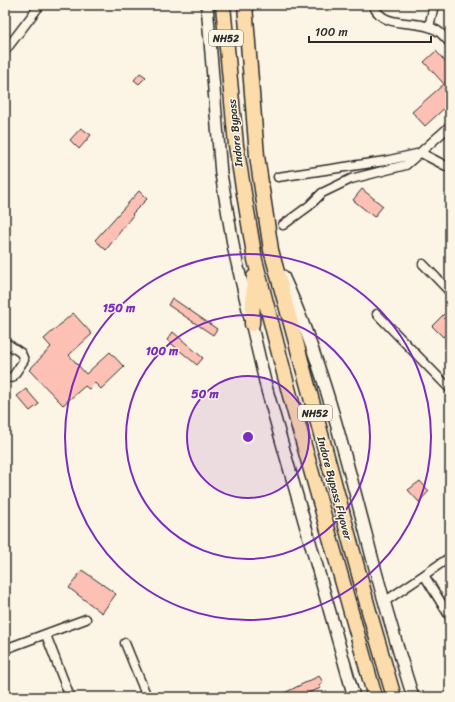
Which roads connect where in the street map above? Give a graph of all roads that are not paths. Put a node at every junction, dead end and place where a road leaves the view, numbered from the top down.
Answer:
1 (40, 5) edge
2 (207, 5) edge
3 (223, 5) edge
4 (245, 5) edge
5 (373, 5) edge
6 (434, 5) edge
7 (429, 27) junction
8 (450, 43) edge
9 (5, 52) edge
10 (450, 126) edge
11 (421, 153) junction
12 (450, 168) edge
13 (278, 177) dead end
14 (283, 225) dead end
15 (272, 256) junction
16 (255, 260) junction
17 (423, 264) dead end
18 (450, 292) edge
19 (377, 314) dead end
20 (252, 324) junction
21 (5, 342) edge
22 (5, 377) edge
23 (450, 389) edge
24 (450, 557) edge
25 (424, 575) junction
26 (384, 602) junction
27 (450, 617) edge
28 (86, 619) dead end
29 (46, 635) junction
30 (125, 643) dead end
31 (5, 649) edge
32 (70, 697) edge
33 (147, 697) edge
34 (354, 697) edge
35 (375, 697) edge
36 (394, 697) edge
37 (413, 697) edge

1 - 9 street
2 - 20 street
3 - 16 highway, Indore Bypass / NH52
4 - 15 highway, Indore Bypass / NH52
5 - 7 street
6 - 7 street
7 - 8 street
10 - 11 street
11 - 12 street
11 - 13 street
11 - 14 street
15 - 26 street
15 - 36 highway, Indore Bypass Flyover / NH52
16 - 20 highway
16 - 35 highway, Indore Bypass Flyover / NH52
17 - 18 street
19 - 23 street
20 - 34 street
21 - 22 street
24 - 25 street
25 - 26 street
25 - 27 street
26 - 37 street
28 - 29 street
29 - 31 street
29 - 32 street
30 - 33 street

